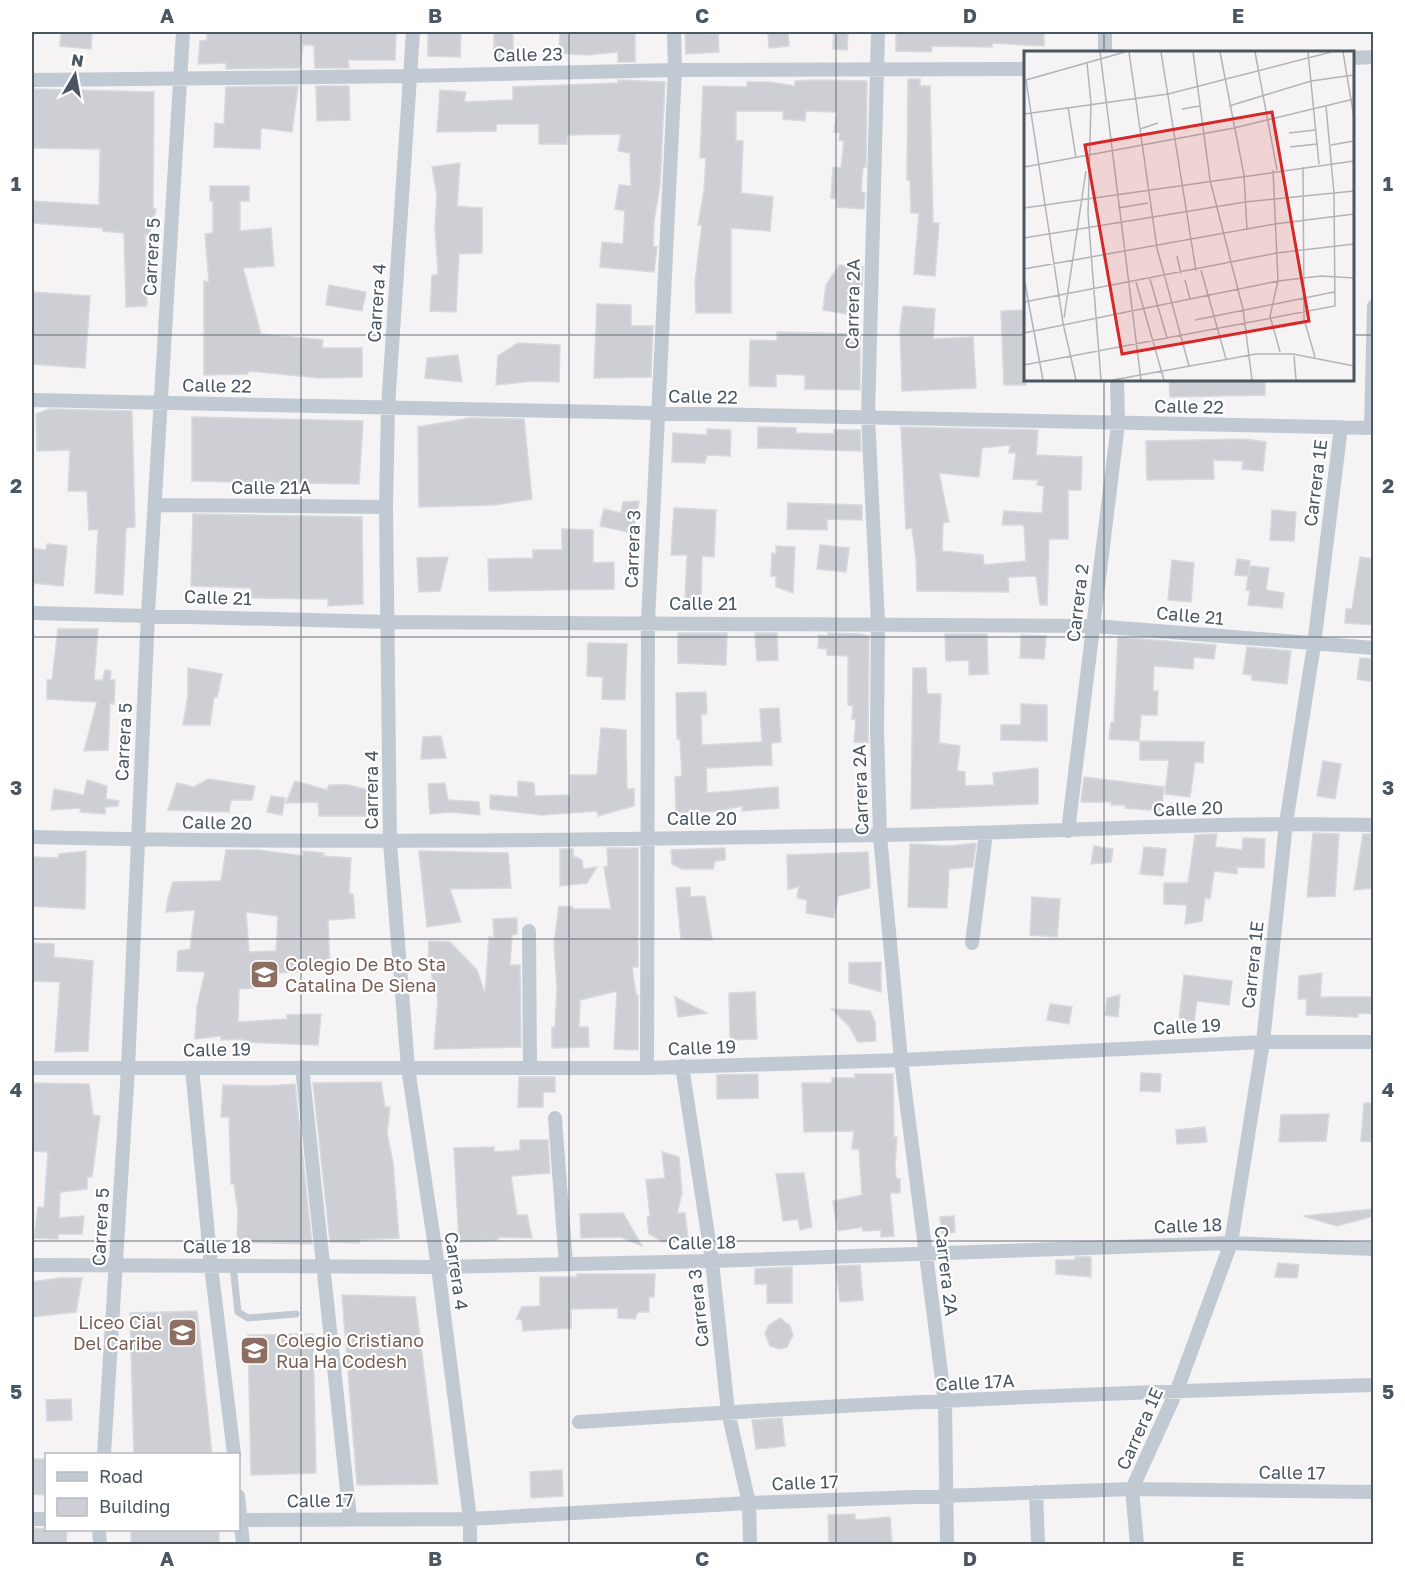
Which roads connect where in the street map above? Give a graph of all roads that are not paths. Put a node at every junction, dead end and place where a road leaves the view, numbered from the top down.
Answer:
1 (183, 32) edge
2 (413, 32) edge
3 (674, 32) edge
4 (878, 32) edge
5 (1105, 32) edge
6 (1105, 51) edge
7 (1374, 57) edge
8 (1354, 58) edge
9 (1024, 69) edge
10 (675, 70) junction
11 (877, 70) junction
12 (411, 76) junction
13 (180, 79) junction
14 (32, 80) edge
15 (1374, 306) edge
16 (1117, 381) edge
17 (32, 400) edge
18 (162, 403) junction
19 (388, 407) junction
20 (657, 414) junction
21 (868, 417) junction
22 (1118, 424) junction
23 (1341, 427) junction
24 (1372, 428) edge
25 (155, 506) junction
26 (386, 507) junction
27 (32, 613) edge
28 (148, 614) junction
29 (648, 621) junction
30 (389, 622) junction
31 (878, 623) junction
32 (1094, 626) junction
33 (1314, 645) junction
34 (1374, 648) edge
35 (1287, 823) junction
36 (1374, 825) edge
37 (1068, 831) junction
38 (986, 833) junction
39 (880, 836) junction
40 (32, 837) edge
41 (646, 837) junction
42 (138, 840) junction
43 (390, 843) junction
44 (529, 931) dead end
45 (972, 943) dead end
46 (1263, 1042) junction
47 (1374, 1042) edge
48 (901, 1060) junction
49 (530, 1066) junction
50 (682, 1066) junction
51 (302, 1067) junction
52 (32, 1068) edge
53 (128, 1068) junction
54 (192, 1068) junction
55 (408, 1068) junction
56 (647, 1068) junction
57 (555, 1118) dead end
58 (1231, 1243) junction
59 (1374, 1249) edge
60 (926, 1255) junction
61 (712, 1261) junction
62 (117, 1264) junction
63 (566, 1264) junction
64 (32, 1265) edge
65 (323, 1265) junction
66 (211, 1266) junction
67 (232, 1266) junction
68 (438, 1267) junction
69 (296, 1314) dead end
70 (1374, 1385) edge
71 (1177, 1390) junction
72 (945, 1403) junction
73 (728, 1412) junction
74 (579, 1422) dead end
75 (104, 1453) edge
76 (234, 1453) edge
77 (1132, 1489) junction
78 (1374, 1491) edge
79 (1036, 1492) junction
80 (947, 1495) junction
81 (749, 1503) junction
82 (350, 1518) junction
83 (470, 1519) junction
84 (240, 1520) edge
85 (243, 1545) edge
86 (470, 1545) edge
87 (750, 1545) edge
88 (947, 1545) edge
89 (1038, 1545) edge
90 (1137, 1545) edge

1 - 13 street, Carrera 5
2 - 12 street, Carrera 4
3 - 10 street, Carrera 3
4 - 11 street, Carrera 2A
5 - 6 street
7 - 8 street
9 - 11 street, Calle 23
10 - 11 street, Calle 23
10 - 12 street, Calle 23
10 - 20 street, Carrera 3
11 - 21 street, Carrera 2A
12 - 13 street, Calle 23
12 - 19 street, Carrera 4
13 - 14 street, Calle 23
13 - 18 street, Carrera 5
15 - 24 street
16 - 22 street, Carrera 2
17 - 18 street, Calle 22
18 - 19 street, Calle 22
18 - 25 street, Carrera 5
19 - 20 street, Calle 22
19 - 26 street, Carrera 4
20 - 21 street, Calle 22
20 - 29 street, Carrera 3
21 - 22 street, Calle 22
21 - 31 street, Carrera 2A
22 - 23 street, Calle 22
22 - 32 street, Carrera 2
23 - 24 street, Calle 22
23 - 33 street, Carrera 1E
25 - 26 street, Calle 21A
25 - 28 street, Carrera 5
26 - 30 street, Carrera 4
27 - 28 street, Calle 21
28 - 30 street, Calle 21
28 - 42 street, Carrera 5
29 - 30 street, Calle 21
29 - 31 street, Calle 21
29 - 41 street, Carrera 3
30 - 43 street, Carrera 4
31 - 32 street, Calle 21
31 - 39 street, Carrera 2A
32 - 33 street, Calle 21
32 - 37 street, Carrera 2
33 - 34 street, Calle 21
33 - 35 street, Carrera 1E
35 - 36 street, Calle 20
35 - 37 street, Calle 20
35 - 46 street, Carrera 1E
37 - 38 street, Calle 20
38 - 39 street, Calle 20
38 - 45 street
39 - 41 street, Calle 20
39 - 48 street, Carrera 2A
40 - 42 street, Calle 20
41 - 43 street, Calle 20
41 - 56 street, Carrera 3
42 - 43 street, Calle 20
42 - 53 street, Carrera 5
43 - 55 street, Carrera 4
44 - 49 street
46 - 47 street, Calle 19
46 - 48 street, Calle 19
46 - 58 street, Carrera 1E
48 - 50 street, Calle 19
48 - 60 street, Carrera 2A
49 - 55 street, Calle 19
49 - 56 street, Calle 19
50 - 56 street, Calle 19
50 - 61 street, Carrera 3
51 - 54 street, Calle 19
51 - 55 street, Calle 19
51 - 65 street
52 - 53 street, Calle 19
53 - 54 street, Calle 19
53 - 62 street, Carrera 5
54 - 66 street
55 - 68 street, Carrera 4
57 - 63 street
58 - 59 street, Calle 18
58 - 60 street, Calle 18
58 - 71 street, Carrera 1E
60 - 61 street, Calle 18
60 - 72 street, Carrera 2A
61 - 63 street, Calle 18
61 - 73 street, Carrera 3
62 - 64 street, Calle 18
62 - 66 street, Calle 18
62 - 75 street, Carrera 5
63 - 68 street, Calle 18
65 - 67 street, Calle 18
65 - 68 street, Calle 18
65 - 82 street
66 - 67 street, Calle 18
66 - 76 street
67 - 69 lane
68 - 83 street, Carrera 4
70 - 71 street, Calle 17A
71 - 72 street, Calle 17A
71 - 77 street, Carrera 1E
72 - 73 street, Calle 17A
72 - 80 street, Carrera 2A
73 - 74 street, Calle 17A
73 - 81 street, Carrera 3
77 - 78 street, Calle 17
77 - 79 street, Calle 17
77 - 90 street
79 - 80 street, Calle 17
79 - 89 street
80 - 81 street, Calle 17
80 - 88 street, Carrera 2A
81 - 83 street, Calle 17
81 - 87 street, Carrera 3
82 - 83 street, Calle 17
82 - 84 street, Calle 17
83 - 86 street, Carrera 4
84 - 85 street

